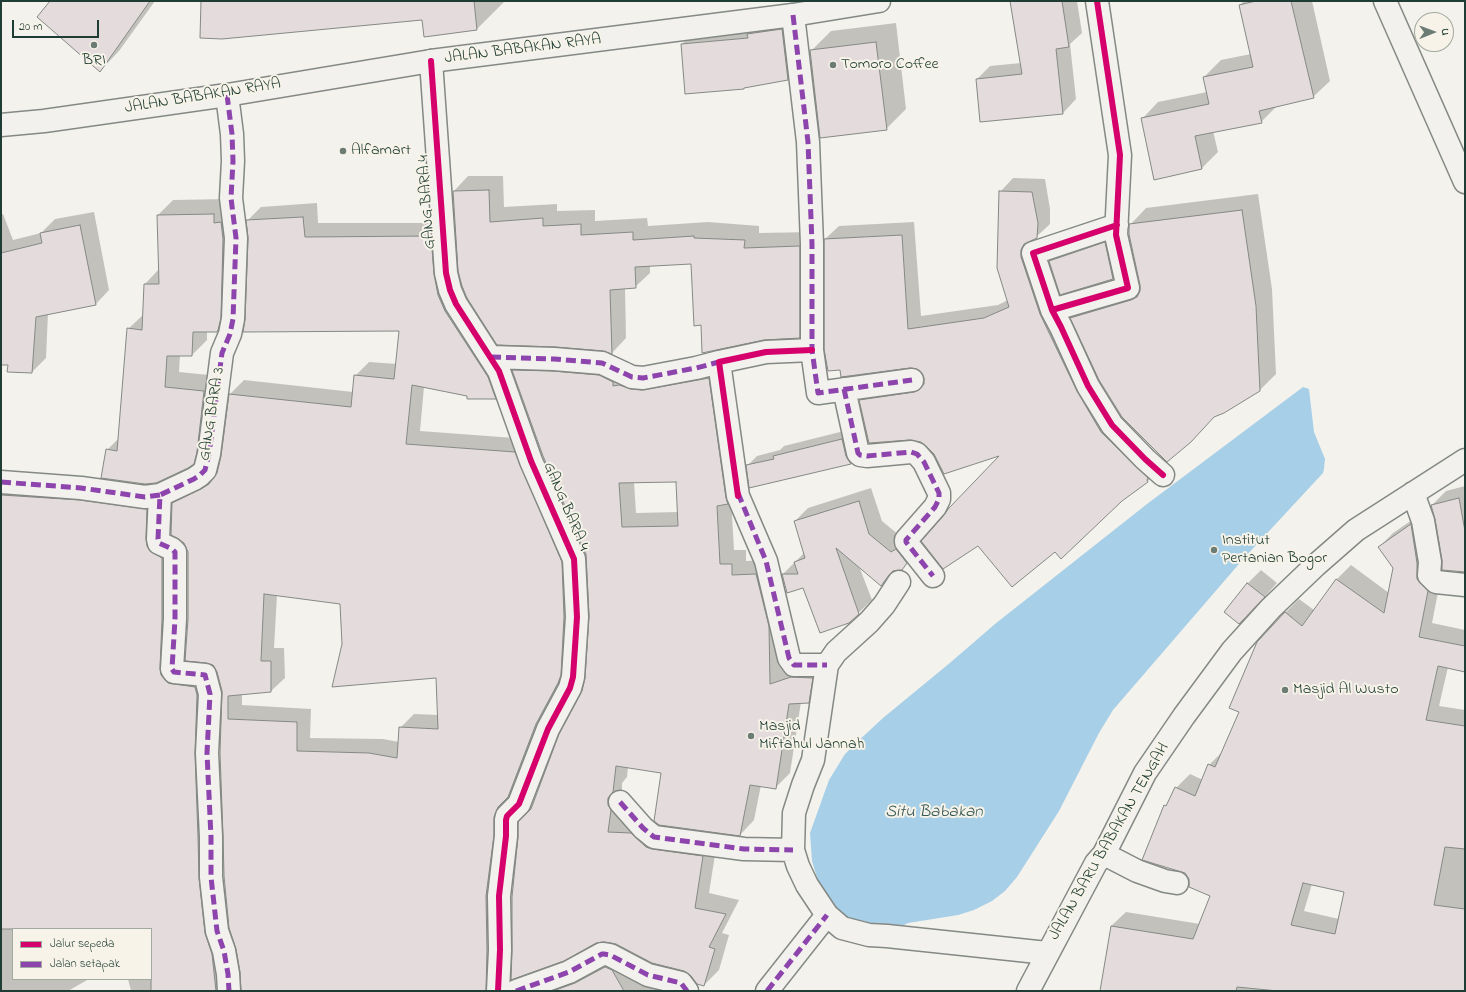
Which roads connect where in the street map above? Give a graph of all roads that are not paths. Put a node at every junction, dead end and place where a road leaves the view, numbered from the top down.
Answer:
1 (879, 1) edge
2 (1097, 1) edge
3 (1385, 1) edge
4 (793, 15) junction
5 (431, 61) junction
6 (227, 95) junction
7 (1, 125) edge
8 (1465, 182) edge
9 (1117, 225) junction
10 (1052, 310) junction
11 (812, 350) junction
12 (491, 357) junction
13 (719, 362) junction
14 (912, 380) dead end
15 (844, 389) junction
16 (1465, 460) edge
17 (1163, 475) dead end
18 (1, 482) edge
19 (1413, 493) junction
20 (160, 494) junction
21 (934, 576) dead end
22 (900, 582) dead end
23 (1465, 585) edge
24 (828, 665) junction
25 (620, 802) dead end
26 (793, 850) junction
27 (1104, 854) junction
28 (1177, 883) dead end
29 (827, 915) junction
30 (1047, 953) junction
31 (230, 991) edge
32 (498, 991) edge
33 (516, 991) edge
34 (687, 991) edge
35 (767, 991) edge
36 (1028, 991) edge

1 - 4 street, JALAN BABAKAN RAYA
2 - 9 street
3 - 8 street
4 - 5 street, JALAN BABAKAN RAYA
4 - 11 street
5 - 6 street, JALAN BABAKAN RAYA
5 - 12 street, GANG BARA 4
6 - 7 street, JALAN BABAKAN RAYA
6 - 20 street, GANG BARA 3
9 - 10 street
9 - 10 street
10 - 17 street
11 - 13 street
11 - 15 street
12 - 13 street
12 - 32 street, GANG BARA 4
13 - 24 street
14 - 15 street
15 - 21 street
16 - 19 street, JALAN BARU BABAKAN TENGAH
18 - 20 street
19 - 23 street
19 - 27 street, JALAN BARU BABAKAN TENGAH
20 - 31 street
22 - 24 street
24 - 26 street
25 - 26 street
26 - 29 street
27 - 28 street
27 - 30 street, JALAN BARU BABAKAN TENGAH
29 - 30 street
29 - 35 street
30 - 36 street, JALAN BARU BABAKAN TENGAH
33 - 34 street

